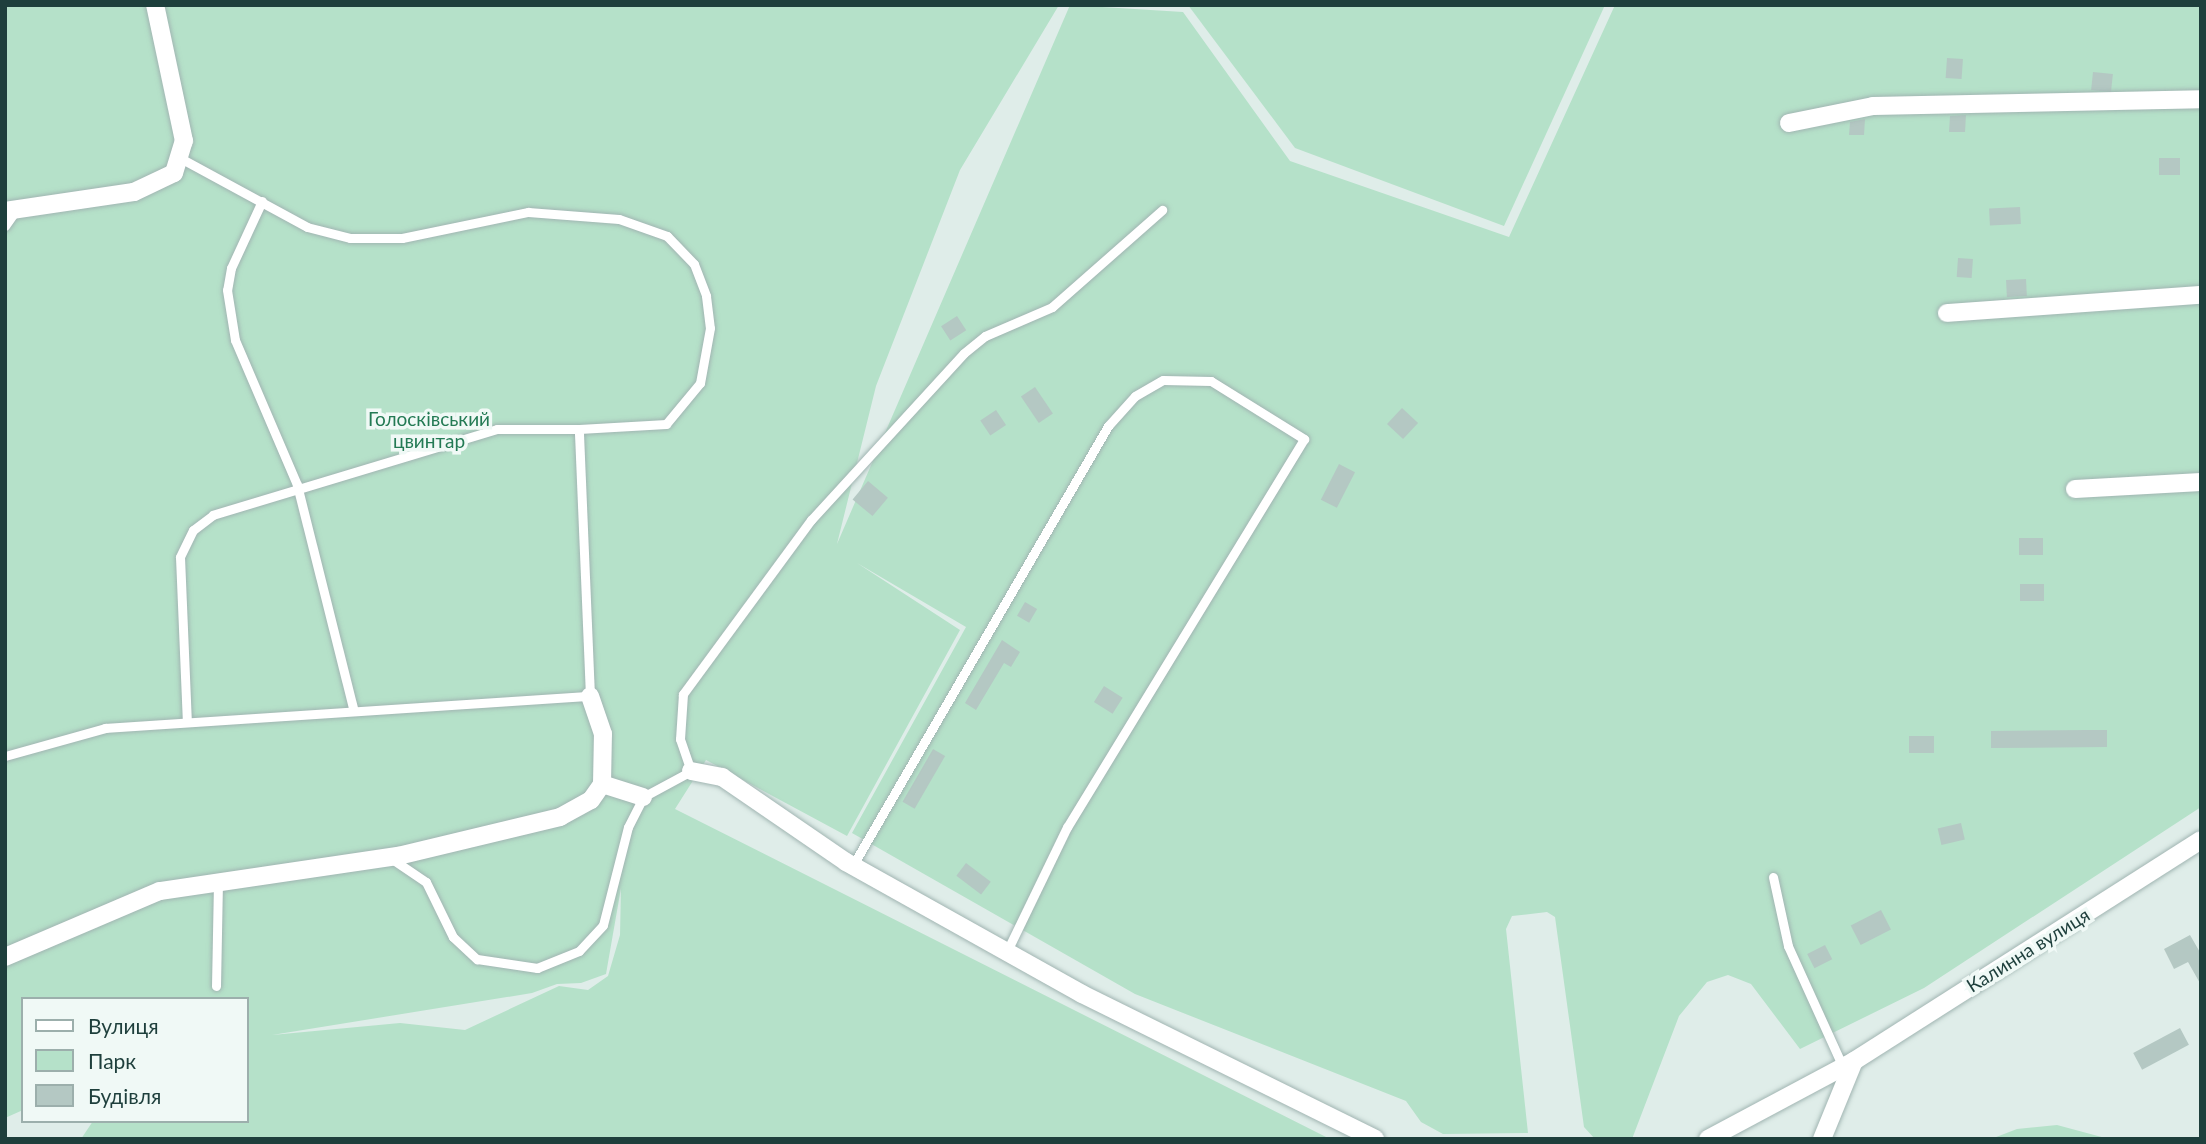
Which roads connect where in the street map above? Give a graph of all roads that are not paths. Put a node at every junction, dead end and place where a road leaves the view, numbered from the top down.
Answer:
1 (155, 5) edge
2 (2201, 99) edge
3 (1789, 123) dead end
4 (182, 159) junction
5 (262, 201) junction
6 (11, 210) edge
7 (1162, 210) dead end
8 (5, 226) edge
9 (2201, 295) edge
10 (1947, 313) dead end
11 (579, 429) junction
12 (2201, 482) edge
13 (297, 485) junction
14 (2075, 489) dead end
15 (590, 696) junction
16 (353, 708) junction
17 (187, 721) junction
18 (5, 756) edge
19 (691, 771) junction
20 (602, 784) junction
21 (643, 797) junction
22 (2201, 840) edge
23 (383, 857) junction
24 (853, 865) junction
25 (1773, 877) dead end
26 (218, 880) junction
27 (1006, 951) junction
28 (5, 957) edge
29 (216, 986) dead end
30 (1848, 1064) junction
31 (1375, 1139) edge
32 (1708, 1139) edge
33 (1822, 1139) edge

1 - 4 street
2 - 3 street
4 - 5 lane
4 - 6 street
5 - 11 lane
5 - 13 lane
6 - 8 lane
7 - 19 lane
9 - 10 street
11 - 13 lane
11 - 15 lane
12 - 14 street
13 - 16 lane
13 - 17 lane
15 - 16 lane
15 - 20 street
16 - 17 lane
17 - 18 lane
19 - 21 lane
19 - 24 street
20 - 21 street
20 - 23 street
21 - 23 lane
22 - 30 street, Калинна вулиця
23 - 26 street
24 - 27 street
24 - 27 lane
25 - 30 lane
26 - 28 street
26 - 29 lane
27 - 31 street
30 - 32 street, Калинна вулиця
30 - 33 street

